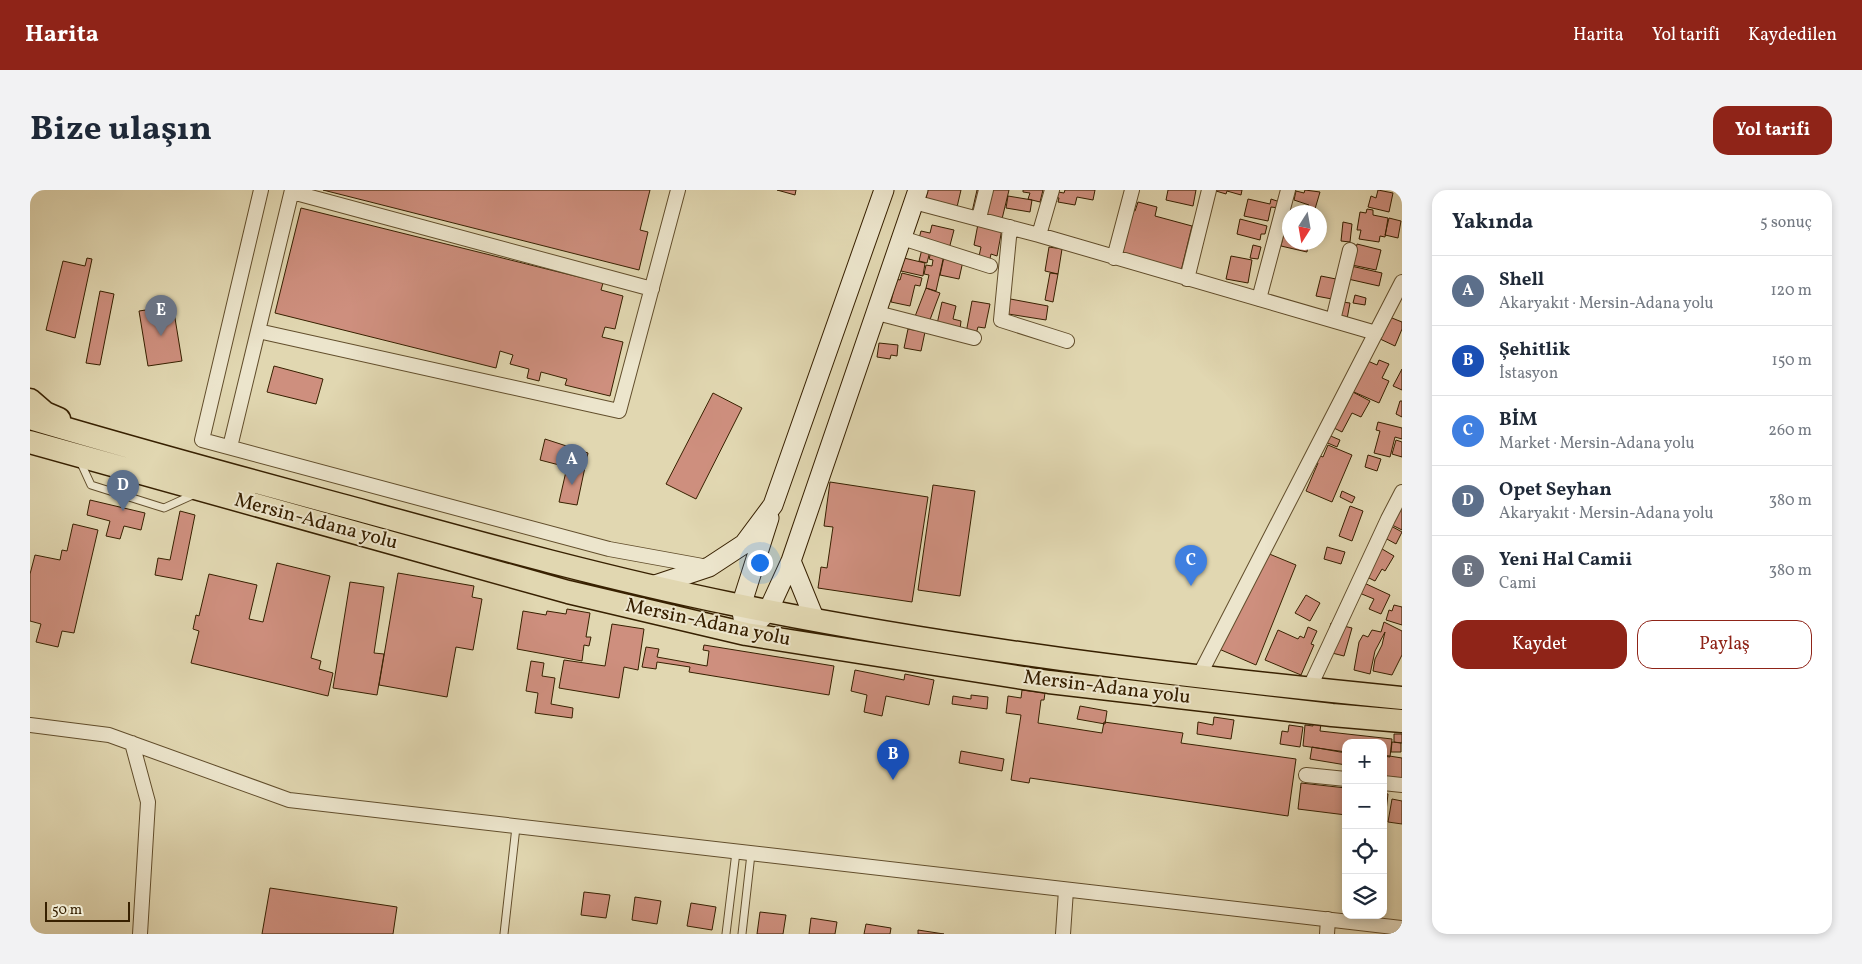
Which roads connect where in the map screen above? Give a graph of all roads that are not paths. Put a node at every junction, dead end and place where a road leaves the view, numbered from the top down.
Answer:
1 (261, 190) edge
2 (678, 190) edge
3 (884, 190) edge
4 (986, 190) edge
5 (1052, 190) edge
6 (1132, 190) edge
7 (1209, 190) edge
8 (1288, 190) edge
9 (292, 191) edge
10 (916, 196) edge
11 (979, 218) junction
12 (1010, 227) junction
13 (1039, 235) junction
14 (902, 238) junction
15 (1350, 250) dead end
16 (1114, 258) junction
17 (990, 266) dead end
18 (1187, 279) junction
19 (1402, 282) edge
20 (652, 288) junction
21 (1259, 299) junction
22 (877, 313) junction
23 (1333, 320) junction
24 (258, 330) junction
25 (1376, 333) junction
26 (974, 338) dead end
27 (1067, 341) dead end
28 (30, 400) edge
29 (30, 418) edge
30 (30, 442) edge
31 (127, 447) junction
32 (230, 447) junction
33 (1402, 492) edge
34 (773, 505) junction
35 (791, 561) junction
36 (709, 567) junction
37 (652, 586) junction
38 (741, 606) junction
39 (768, 611) junction
40 (815, 620) junction
41 (746, 634) junction
42 (1199, 676) junction
43 (1309, 689) junction
44 (1402, 698) edge
45 (1402, 721) edge
46 (30, 725) edge
47 (132, 744) junction
48 (1306, 776) dead end
49 (1342, 779) edge
50 (1387, 783) edge
51 (1402, 785) edge
52 (516, 827) junction
53 (736, 852) junction
54 (751, 854) junction
55 (1066, 890) junction
56 (1328, 919) junction
57 (1402, 928) edge
58 (140, 934) edge
59 (504, 934) edge
60 (726, 934) edge
61 (742, 934) edge
62 (1062, 934) edge
63 (1327, 934) edge

1 - 32 street
2 - 20 street
3 - 34 main road
4 - 11 street
5 - 13 street
6 - 16 street
7 - 18 street
8 - 21 street
9 - 20 street
9 - 24 street
10 - 11 street
10 - 14 main road
11 - 12 street
12 - 13 street
12 - 27 street
13 - 16 street
14 - 17 street
14 - 22 main road
15 - 23 street
16 - 18 street
18 - 21 street
19 - 25 street
20 - 24 street
21 - 23 street
22 - 26 street
22 - 35 main road
23 - 25 street
24 - 32 street
25 - 42 street
28 - 31 highway
29 - 31 highway, Mersin-Adana yolu
30 - 41 highway, Mersin-Adana yolu
31 - 37 highway, Mersin-Adana yolu
32 - 36 street
33 - 43 street
34 - 36 main road
34 - 38 main road
35 - 39 main road
35 - 40 main road
36 - 37 main road
37 - 38 highway, Mersin-Adana yolu
38 - 39 highway, Mersin-Adana yolu
38 - 41 main road
39 - 40 highway, Mersin-Adana yolu
39 - 41 main road
40 - 42 highway, Mersin-Adana yolu
41 - 45 highway, Mersin-Adana yolu
42 - 43 highway, Mersin-Adana yolu
43 - 44 highway, Mersin-Adana yolu
46 - 47 street
47 - 52 street
47 - 58 street
48 - 49 street
50 - 51 street
52 - 53 street
52 - 59 lane
53 - 54 street
53 - 60 lane
54 - 55 street
54 - 61 lane
55 - 56 street
55 - 62 street
56 - 57 street
56 - 63 street

